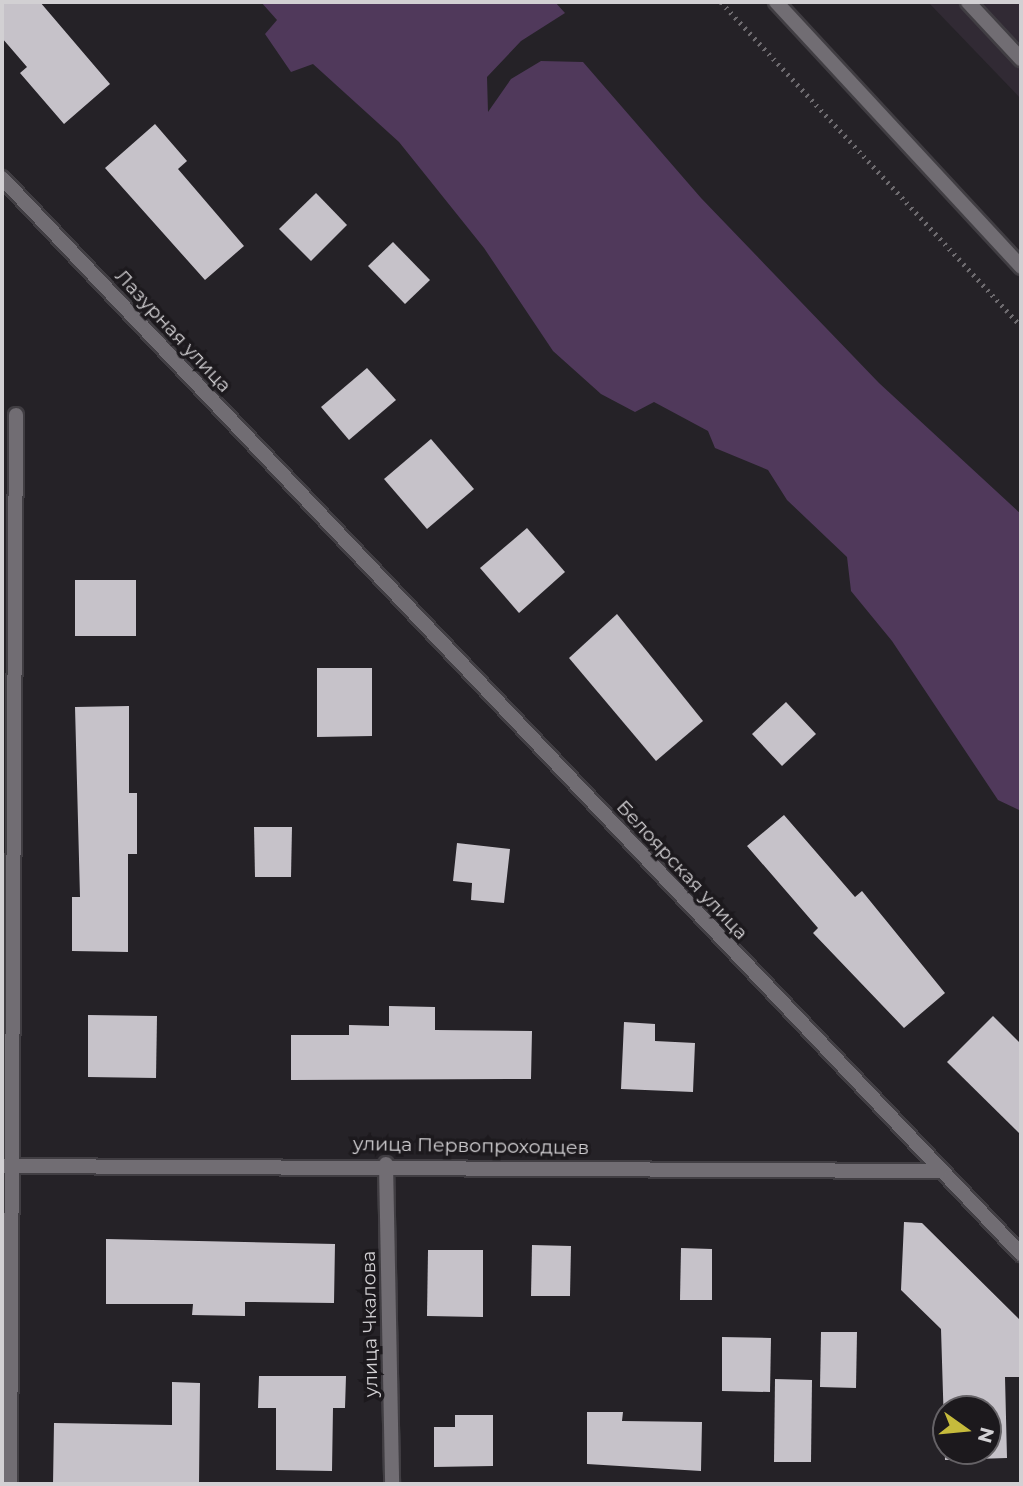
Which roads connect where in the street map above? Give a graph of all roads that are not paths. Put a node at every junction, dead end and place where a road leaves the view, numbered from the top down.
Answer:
1 (776, 2) edge
2 (968, 2) edge
3 (1021, 59) edge
4 (2, 177) edge
5 (1021, 267) edge
6 (16, 415) dead end
7 (317, 512) joint
8 (386, 1164) junction
9 (8, 1166) edge
10 (940, 1171) junction
11 (1021, 1254) edge
12 (10, 1484) edge
13 (392, 1484) edge

1 - 5 street
2 - 3 street
4 - 7 street, Лазурная улица
6 - 9 street
7 - 10 street, Белоярская улица
8 - 9 street, улица Первопроходцев
8 - 10 street, улица Первопроходцев
8 - 13 street, улица Чкалова
9 - 12 street
10 - 11 street, Белоярская улица

